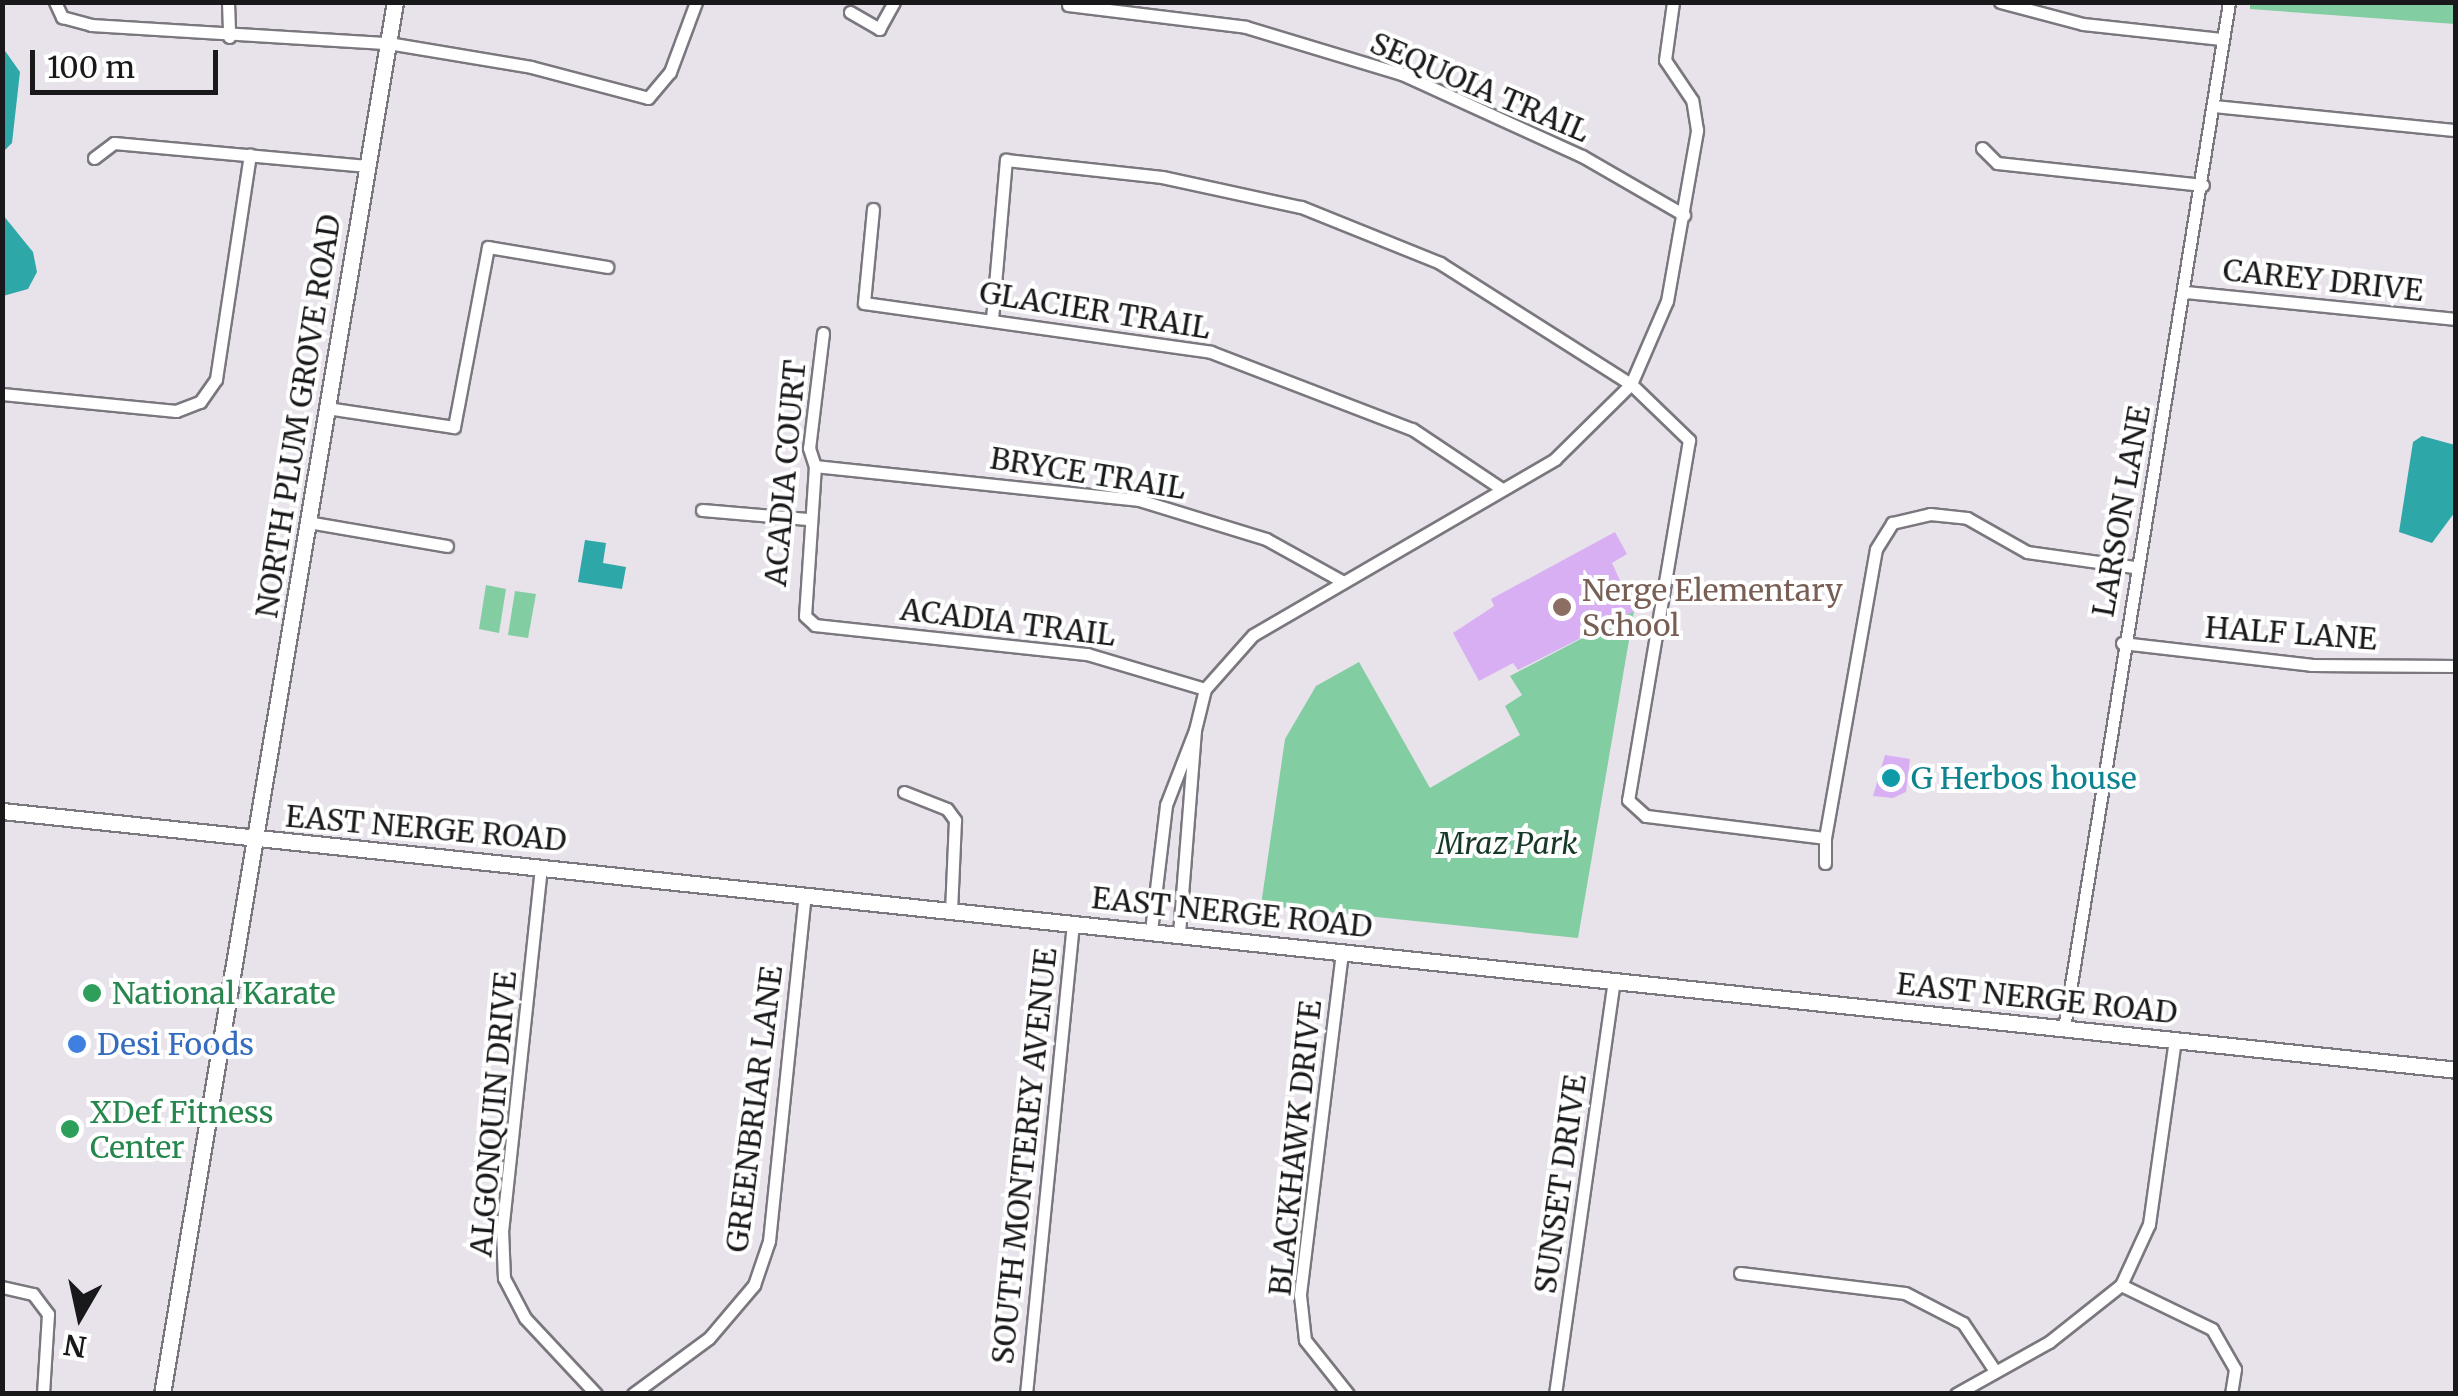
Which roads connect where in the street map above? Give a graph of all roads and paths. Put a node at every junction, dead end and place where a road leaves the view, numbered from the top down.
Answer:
1 (55, 2) edge
2 (228, 2) edge
3 (394, 2) edge
4 (696, 2) edge
5 (894, 2) edge
6 (1673, 2) edge
7 (2000, 2) edge
8 (2229, 2) edge
9 (1068, 5) dead end
10 (850, 12) dead end
11 (230, 37) junction
12 (2221, 39) junction
13 (388, 43) junction
14 (2214, 106) junction
15 (2456, 130) edge
16 (1982, 148) dead end
17 (250, 154) junction
18 (94, 158) dead end
19 (367, 166) junction
20 (2203, 185) junction
21 (873, 210) dead end
22 (1684, 215) junction
23 (607, 267) dead end
24 (2186, 292) junction
25 (2456, 319) edge
26 (992, 320) junction
27 (822, 333) dead end
28 (1631, 384) junction
29 (2, 394) edge
30 (327, 408) junction
31 (815, 466) junction
32 (1502, 488) junction
33 (702, 510) dead end
34 (808, 519) junction
35 (308, 522) junction
36 (447, 546) dead end
37 (2134, 567) junction
38 (1340, 580) junction
39 (805, 616) joint
40 (2122, 644) junction
41 (2456, 666) edge
42 (1205, 689) junction
43 (1195, 730) junction
44 (904, 792) dead end
45 (2, 810) edge
46 (1825, 838) junction
47 (254, 840) junction
48 (1826, 862) dead end
49 (542, 867) junction
50 (805, 895) junction
51 (951, 910) junction
52 (1073, 923) junction
53 (1151, 932) junction
54 (1179, 934) junction
55 (1342, 952) junction
56 (1614, 981) junction
57 (2064, 1028) junction
58 (2175, 1040) junction
59 (2456, 1070) edge
60 (1740, 1273) dead end
61 (2120, 1285) junction
62 (2, 1287) edge
63 (1993, 1368) junction
64 (44, 1394) edge
65 (162, 1394) edge
66 (596, 1394) edge
67 (634, 1394) edge
68 (1026, 1394) edge
69 (1348, 1394) edge
70 (1555, 1394) edge
71 (1956, 1394) edge
72 (2231, 1394) edge

1 - 11 street
2 - 11 street
3 - 13 main road, NORTH PLUM GROVE ROAD
4 - 13 street
5 - 10 street
6 - 22 street
7 - 12 street
8 - 12 street, LARSON LANE
9 - 22 street, SEQUOIA TRAIL
11 - 13 street
12 - 14 street, LARSON LANE
13 - 19 main road, NORTH PLUM GROVE ROAD
14 - 15 street
14 - 20 street, LARSON LANE
16 - 20 street
17 - 18 street
17 - 19 street
17 - 29 street
19 - 30 main road, NORTH PLUM GROVE ROAD
20 - 24 street, LARSON LANE
21 - 26 street, GLACIER TRAIL
22 - 28 street
23 - 30 street
24 - 25 street, CAREY DRIVE
24 - 37 street, LARSON LANE
26 - 28 street
26 - 32 street, GLACIER TRAIL
27 - 31 street, ACADIA COURT
28 - 32 street
28 - 46 street
30 - 35 main road, NORTH PLUM GROVE ROAD
31 - 34 street, ACADIA COURT
31 - 38 street, BRYCE TRAIL
32 - 38 street
33 - 34 street
34 - 39 street, ACADIA COURT
35 - 36 street
35 - 47 main road, NORTH PLUM GROVE ROAD
37 - 40 street, LARSON LANE
37 - 46 street
38 - 42 street
39 - 42 street, ACADIA TRAIL
40 - 41 street, HALF LANE
40 - 57 street, LARSON LANE
42 - 43 street
43 - 53 street
43 - 54 street
44 - 51 street
45 - 47 main road, EAST NERGE ROAD
46 - 48 street
47 - 49 main road, EAST NERGE ROAD
47 - 65 main road, NORTH PLUM GROVE ROAD
49 - 50 main road, EAST NERGE ROAD
49 - 66 street, ALGONQUIN DRIVE
50 - 51 main road, EAST NERGE ROAD
50 - 67 street, GREENBRIAR LANE
51 - 52 main road, EAST NERGE ROAD
52 - 53 main road, EAST NERGE ROAD
52 - 68 street, SOUTH MONTEREY AVENUE
53 - 54 main road, EAST NERGE ROAD
54 - 55 main road, EAST NERGE ROAD
55 - 56 main road, EAST NERGE ROAD
55 - 69 street, BLACKHAWK DRIVE
56 - 57 main road, EAST NERGE ROAD
56 - 70 street, SUNSET DRIVE
57 - 58 main road, EAST NERGE ROAD
58 - 59 main road, EAST NERGE ROAD
58 - 61 street
60 - 63 street
61 - 63 street
61 - 72 street
62 - 64 street
63 - 71 street

